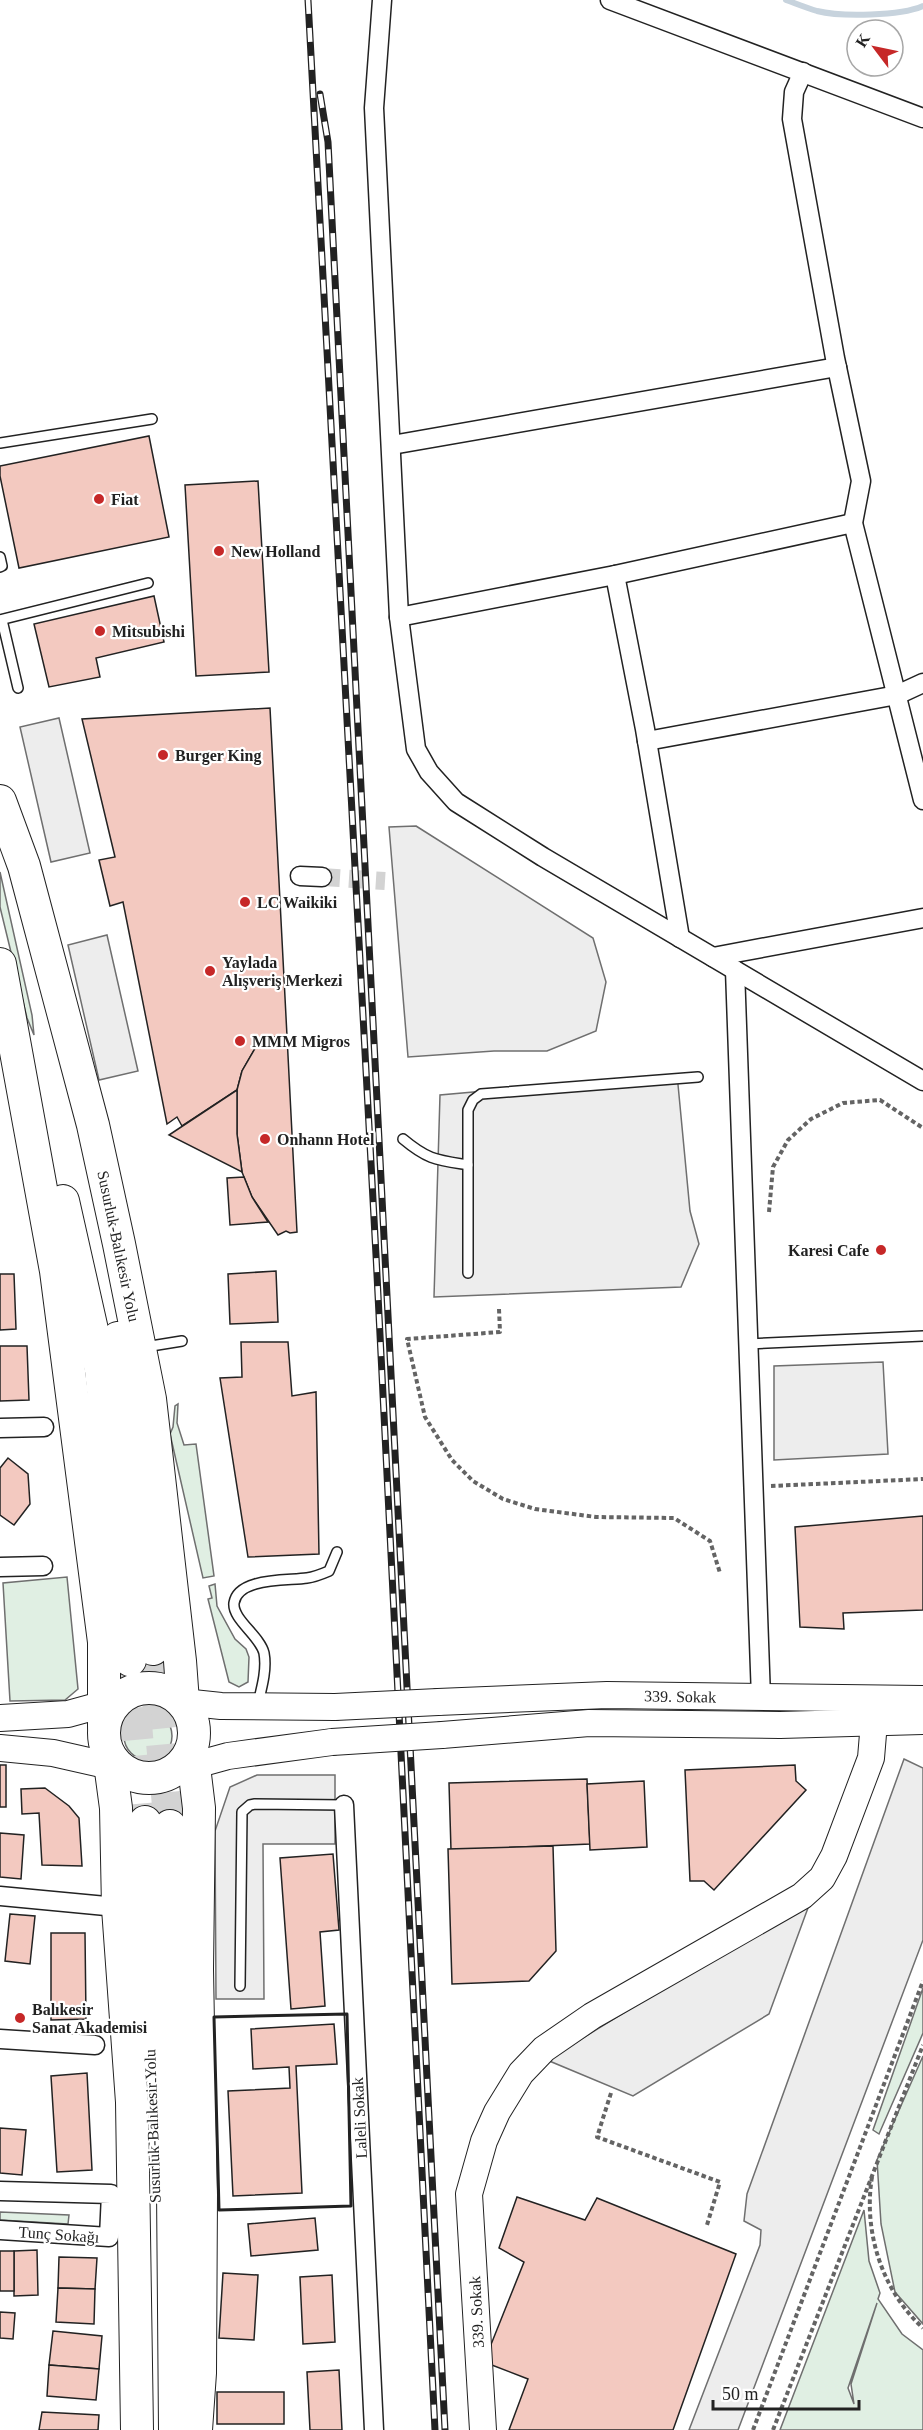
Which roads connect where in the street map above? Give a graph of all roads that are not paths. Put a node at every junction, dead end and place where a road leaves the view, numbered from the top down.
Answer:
1 (382, 0) edge
2 (610, 0) edge
3 (803, 72) junction
4 (923, 118) edge
5 (837, 367) junction
6 (152, 419) dead end
7 (0, 443) edge
8 (392, 445) junction
9 (854, 522) junction
10 (0, 557) edge
11 (0, 567) edge
12 (615, 575) junction
13 (148, 583) dead end
14 (399, 617) junction
15 (1, 620) edge
16 (923, 683) edge
17 (18, 688) dead end
18 (897, 696) junction
19 (647, 741) junction
20 (923, 800) edge
21 (0, 802) edge
22 (300, 876) dead end
23 (322, 877) tunnel mouth
24 (923, 918) edge
25 (680, 938) junction
26 (0, 947) edge
27 (713, 957) junction
28 (0, 964) edge
29 (735, 970) junction
30 (698, 1077) dead end
31 (923, 1081) edge
32 (403, 1139) dead end
33 (468, 1165) junction
34 (468, 1273) dead end
35 (923, 1336) edge
36 (182, 1341) dead end
37 (748, 1344) junction
38 (140, 1348) junction
39 (44, 1427) dead end
40 (0, 1428) edge
41 (337, 1552) dead end
42 (43, 1566) dead end
43 (0, 1567) edge
44 (761, 1698) junction
45 (923, 1699) edge
46 (183, 1702) junction
47 (258, 1706) junction
48 (109, 1710) junction
49 (0, 1718) edge
50 (923, 1721) edge
51 (874, 1722) junction
52 (0, 1748) edge
53 (187, 1762) junction
54 (113, 1763) junction
55 (344, 1805) joint
56 (0, 1896) edge
57 (106, 1905) dead end
58 (240, 1986) dead end
59 (0, 2039) edge
60 (95, 2045) dead end
61 (0, 2191) edge
62 (0, 2230) edge
63 (137, 2430) edge
64 (156, 2430) edge
65 (176, 2430) edge
66 (196, 2430) edge
67 (374, 2430) edge
68 (483, 2430) edge

1 - 8 street
2 - 3 street
3 - 4 street
3 - 5 street
5 - 8 street
5 - 9 street
6 - 7 lane
8 - 14 street
9 - 12 street
9 - 18 street
10 - 11 lane
12 - 14 street
12 - 19 street
13 - 15 lane
14 - 25 street
15 - 17 lane
16 - 18 street
18 - 19 street
18 - 20 street
19 - 25 street
21 - 26 highway, Susurluk-Balıkesir Yolu
21 - 38 highway, Susurluk-Balıkesir Yolu
22 - 23 street
24 - 27 street
25 - 27 street
27 - 29 street
28 - 48 highway
29 - 31 street
29 - 37 street
30 - 33 lane
32 - 33 lane
33 - 34 lane
35 - 37 lane
36 - 38 lane
37 - 44 street
38 - 46 highway, Susurluk-Balıkesir Yolu
39 - 40 street
41 - 47 lane
42 - 43 street
44 - 45 main road, 339. Sokak
44 - 47 main road, 339. Sokak, bridge
46 - 47 main road, 339. Sokak
46 - 48 highway
46 - 53 highway
48 - 49 main road
48 - 54 highway
50 - 51 main road, 339. Sokak
51 - 53 main road, 339. Sokak, bridge
51 - 68 main road, 339. Sokak
52 - 54 main road
53 - 54 highway
53 - 66 highway
54 - 63 highway, Susurluk-Balıkesir Yolu
55 - 58 lane
55 - 67 street, Laleli Sokak
56 - 57 street
59 - 60 street
61 - 62 street, Tunç Sokağı
64 - 65 highway, Susurluk-Balıkesir Yolu

